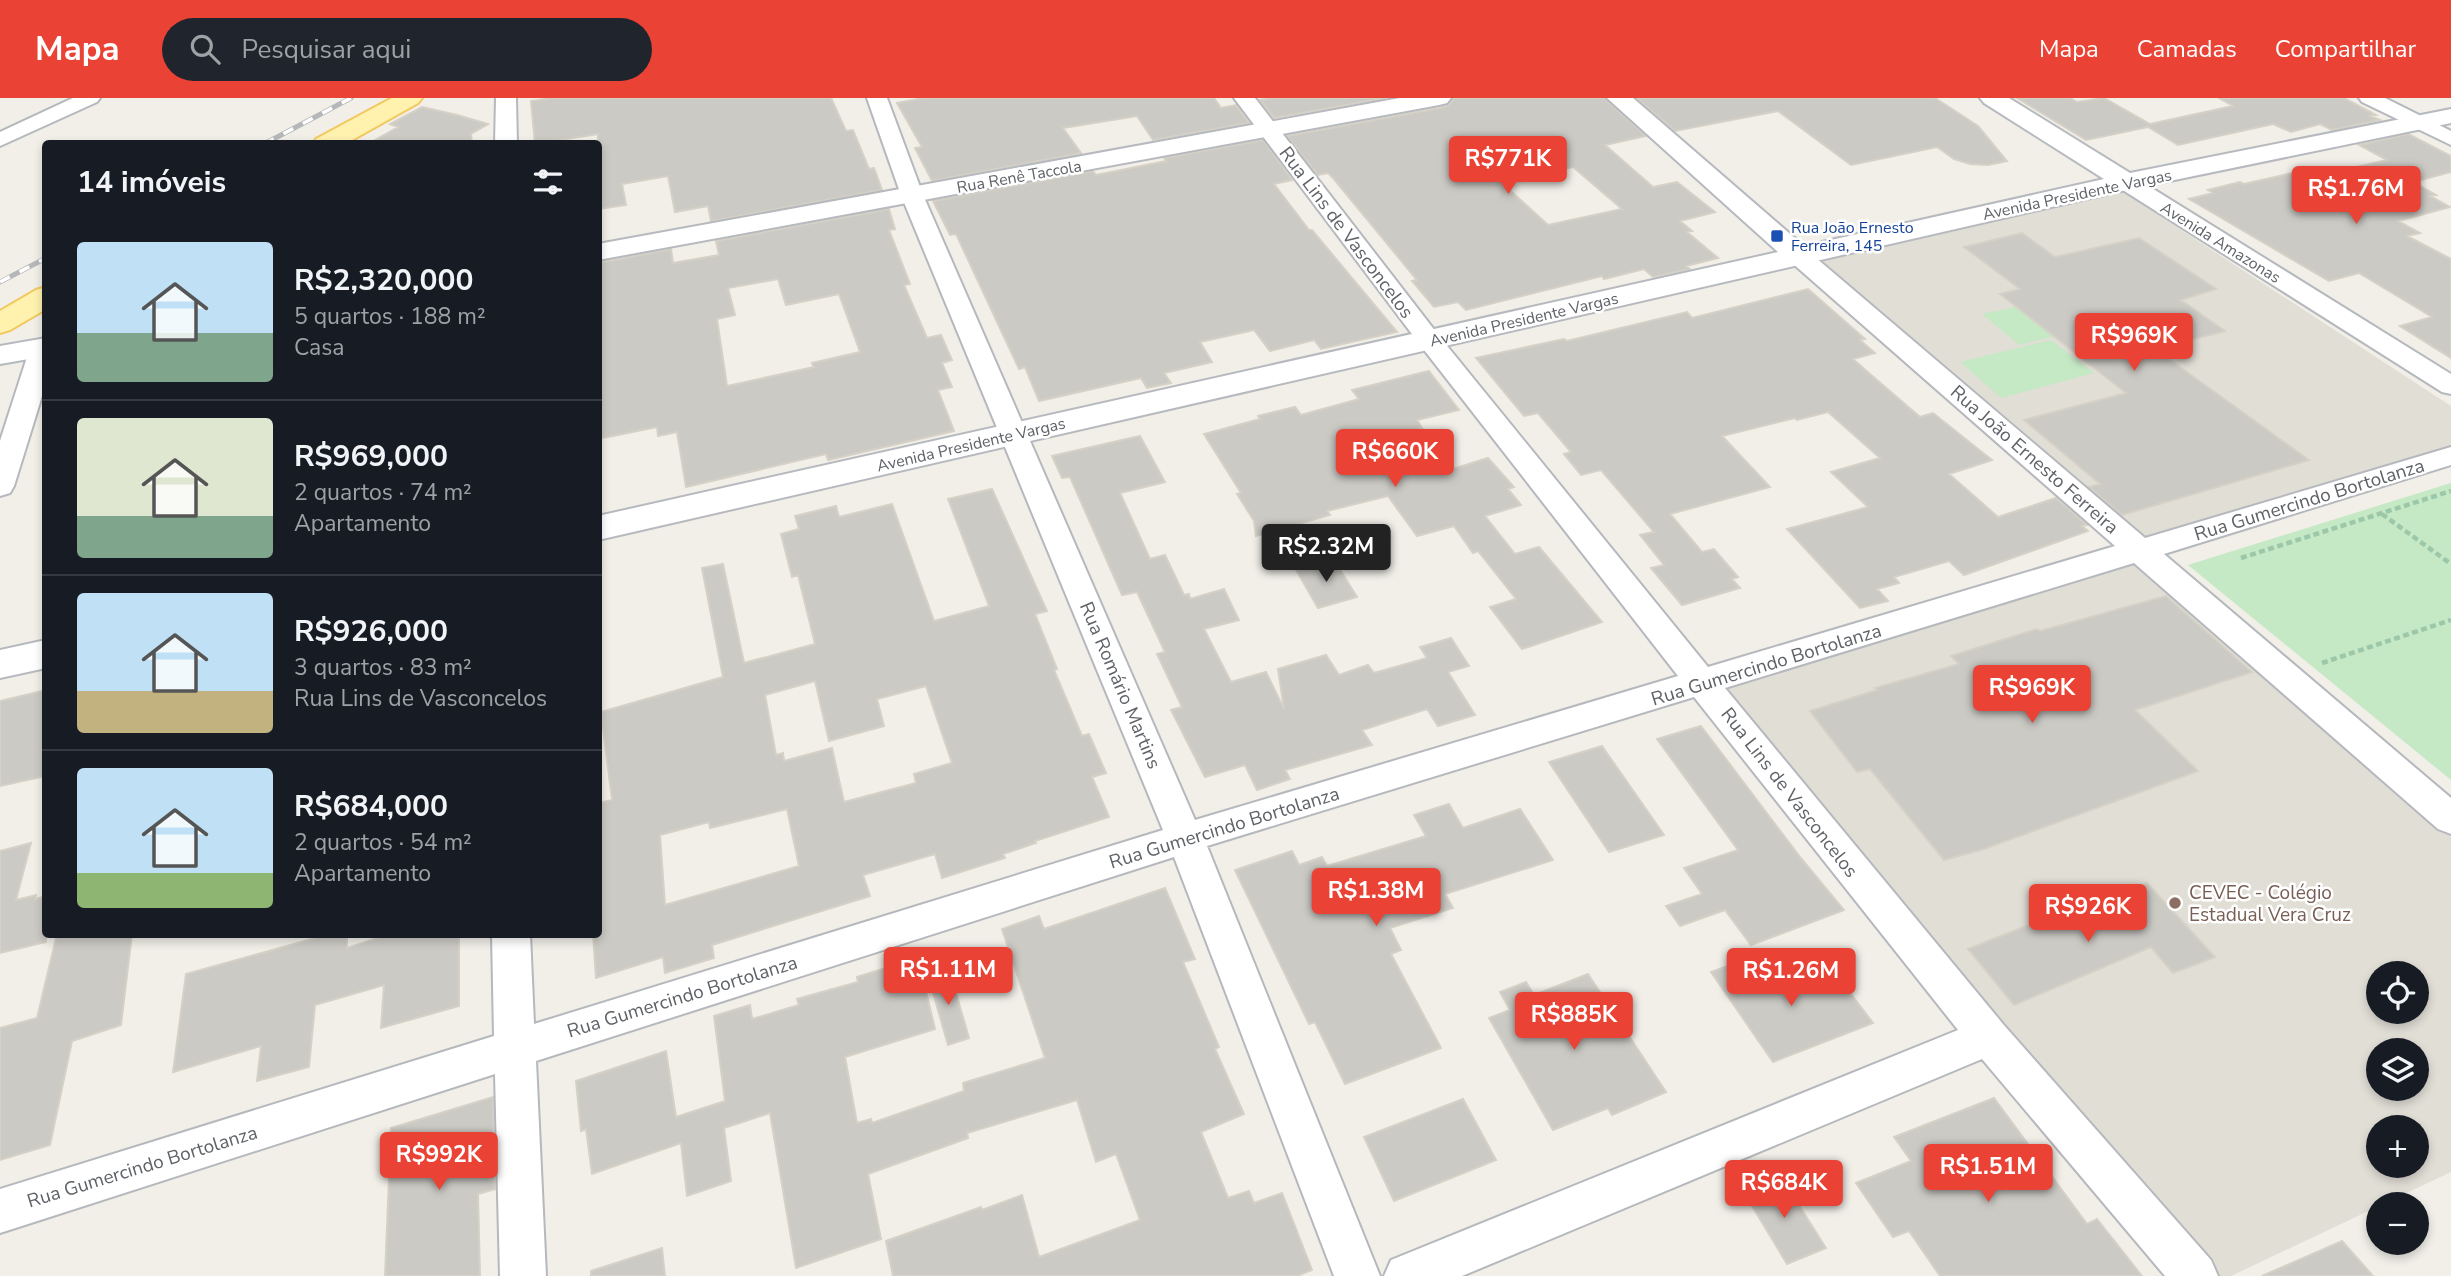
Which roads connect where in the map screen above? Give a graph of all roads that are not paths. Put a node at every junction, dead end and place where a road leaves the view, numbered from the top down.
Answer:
1 (90, 98) edge
2 (410, 98) edge
3 (506, 98) edge
4 (877, 98) edge
5 (1244, 98) edge
6 (1439, 98) edge
7 (1619, 98) edge
8 (1992, 98) edge
9 (2369, 98) edge
10 (2451, 116) edge
11 (2420, 124) junction
12 (1268, 130) junction
13 (2451, 139) edge
14 (0, 140) edge
15 (332, 140) edge
16 (506, 140) edge
17 (2126, 182) junction
18 (912, 195) junction
19 (602, 250) edge
20 (1800, 257) junction
21 (42, 298) edge
22 (0, 324) edge
23 (1430, 341) junction
24 (42, 347) edge
25 (42, 353) edge
26 (0, 355) edge
27 (2451, 386) edge
28 (1015, 434) junction
29 (2451, 456) edge
30 (0, 486) edge
31 (602, 527) edge
32 (2141, 551) junction
33 (42, 654) edge
34 (0, 664) edge
35 (1703, 683) junction
36 (2451, 819) edge
37 (1185, 838) junction
38 (511, 938) edge
39 (1989, 1037) junction
40 (514, 1049) junction
41 (0, 1211) edge
42 (523, 1276) edge
43 (1357, 1276) edge
44 (1407, 1276) edge
45 (2195, 1276) edge

1 - 14 street
2 - 15 main road
3 - 16 street
4 - 18 street, Rua Romário Martins
5 - 12 street, Rua Lins de Vasconcelos
6 - 12 street, Rua Renê Taccola
7 - 20 street, Rua João Ernesto Ferreira
8 - 17 street, Avenida Amazonas
9 - 11 street
10 - 11 street, Avenida Presidente Vargas
11 - 13 street
11 - 17 street, Avenida Presidente Vargas
12 - 18 street, Rua Renê Taccola
12 - 23 street, Rua Lins de Vasconcelos
17 - 20 street, Avenida Presidente Vargas
17 - 27 street, Avenida Amazonas
18 - 19 street, Rua Renê Taccola
18 - 28 street, Rua Romário Martins
20 - 23 street, Avenida Presidente Vargas
20 - 32 street, Rua João Ernesto Ferreira
21 - 22 main road
23 - 28 street, Avenida Presidente Vargas
23 - 35 street, Rua Lins de Vasconcelos
24 - 26 street
25 - 30 street
28 - 31 street, Avenida Presidente Vargas
28 - 37 street, Rua Romário Martins
29 - 32 street, Rua Gumercindo Bortolanza
32 - 35 street, Rua Gumercindo Bortolanza
32 - 36 street, Rua João Ernesto Ferreira
33 - 34 street
35 - 37 street, Rua Gumercindo Bortolanza
35 - 39 street, Rua Lins de Vasconcelos
37 - 40 street, Rua Gumercindo Bortolanza
37 - 43 street, Rua Romário Martins
38 - 40 street
39 - 44 street
39 - 45 street, Rua Lins de Vasconcelos
40 - 41 street, Rua Gumercindo Bortolanza
40 - 42 street

